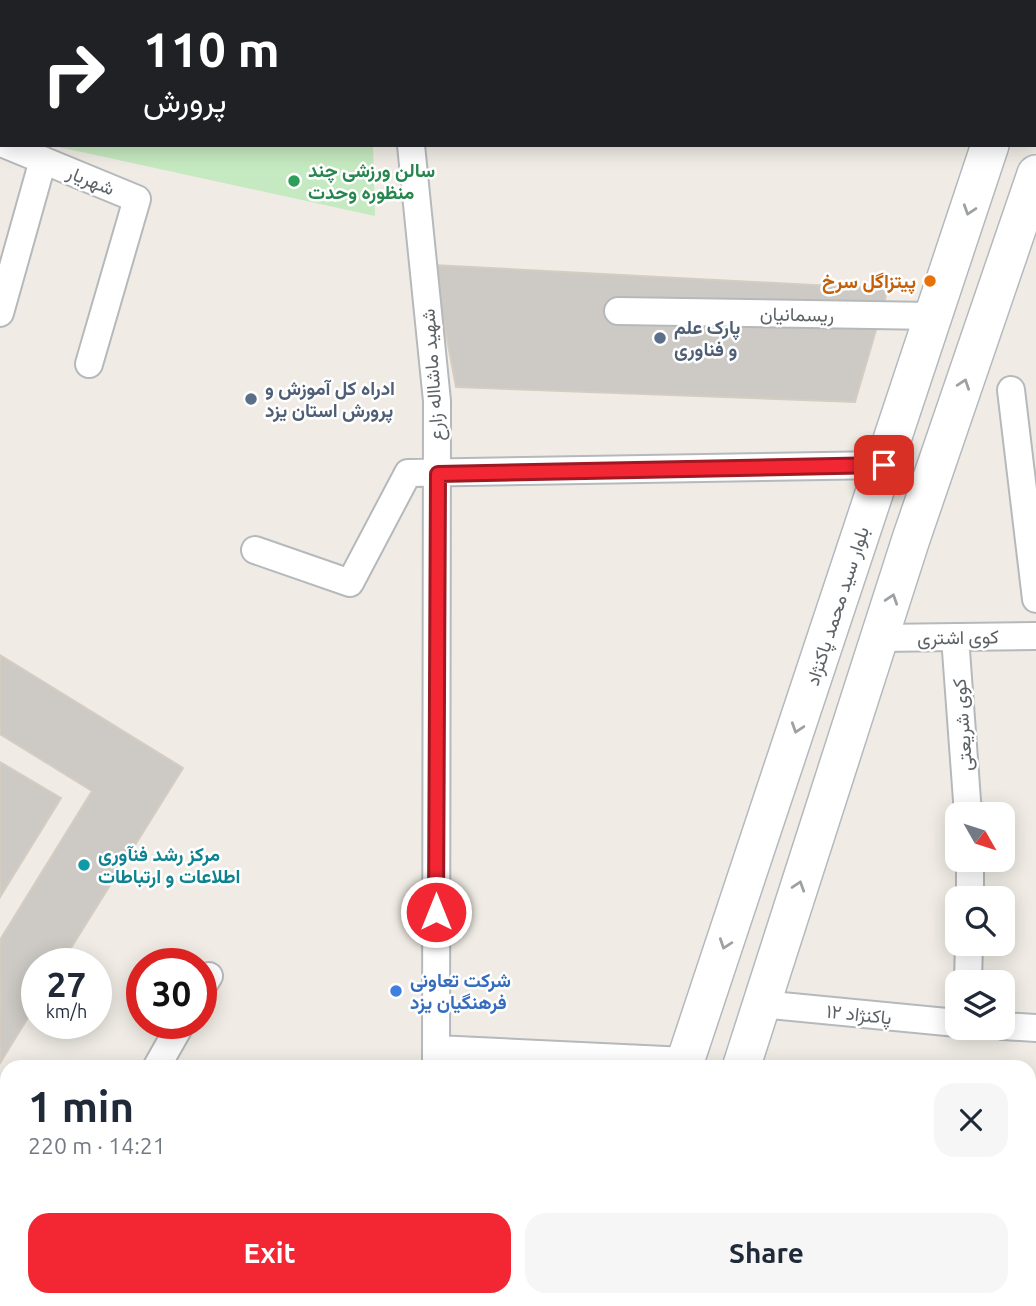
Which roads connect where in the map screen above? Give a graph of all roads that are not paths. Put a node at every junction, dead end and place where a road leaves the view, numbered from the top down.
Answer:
1 (10, 147) edge
2 (411, 147) edge
3 (989, 147) edge
4 (43, 160) junction
5 (1036, 174) edge
6 (1030, 210) edge
7 (618, 311) dead end
8 (0, 313) edge
9 (933, 316) junction
10 (89, 363) dead end
11 (1011, 390) dead end
12 (884, 465) junction
13 (438, 474) junction
14 (255, 550) dead end
15 (1036, 599) edge
16 (1036, 636) edge
17 (955, 637) junction
18 (879, 638) junction
19 (967, 802) edge
20 (761, 1004) junction
21 (945, 1022) edge
22 (1015, 1027) edge
23 (1036, 1028) edge
24 (172, 1039) edge
25 (436, 1058) edge
26 (161, 1060) edge
27 (519, 1060) edge
28 (685, 1060) edge
29 (744, 1060) edge

1 - 4 street, شهریار
2 - 13 street, شهید ماشااله زارع
3 -> 9 main road, بلوار سید محمد پاکنژاد
4 - 8 street
4 - 10 street, شهریار
5 - 6 main road
18 -> 6 main road
7 - 9 street, ریسمانیان
9 - 12 main road, بلوار سید محمد پاکنژاد
11 - 15 street
12 - 13 street
12 -> 28 main road, بلوار سید محمد پاکنژاد
13 - 14 street
13 - 25 street, شهید ماشااله زارع
16 - 17 street, کوی اشتری
17 - 18 street, کوی اشتری
17 - 19 street, کوی شریعتی
20 -> 18 main road
20 - 21 street, پاکنژاد ۱۲
20 - 29 main road
22 - 23 street
24 - 26 street
25 - 27 street

